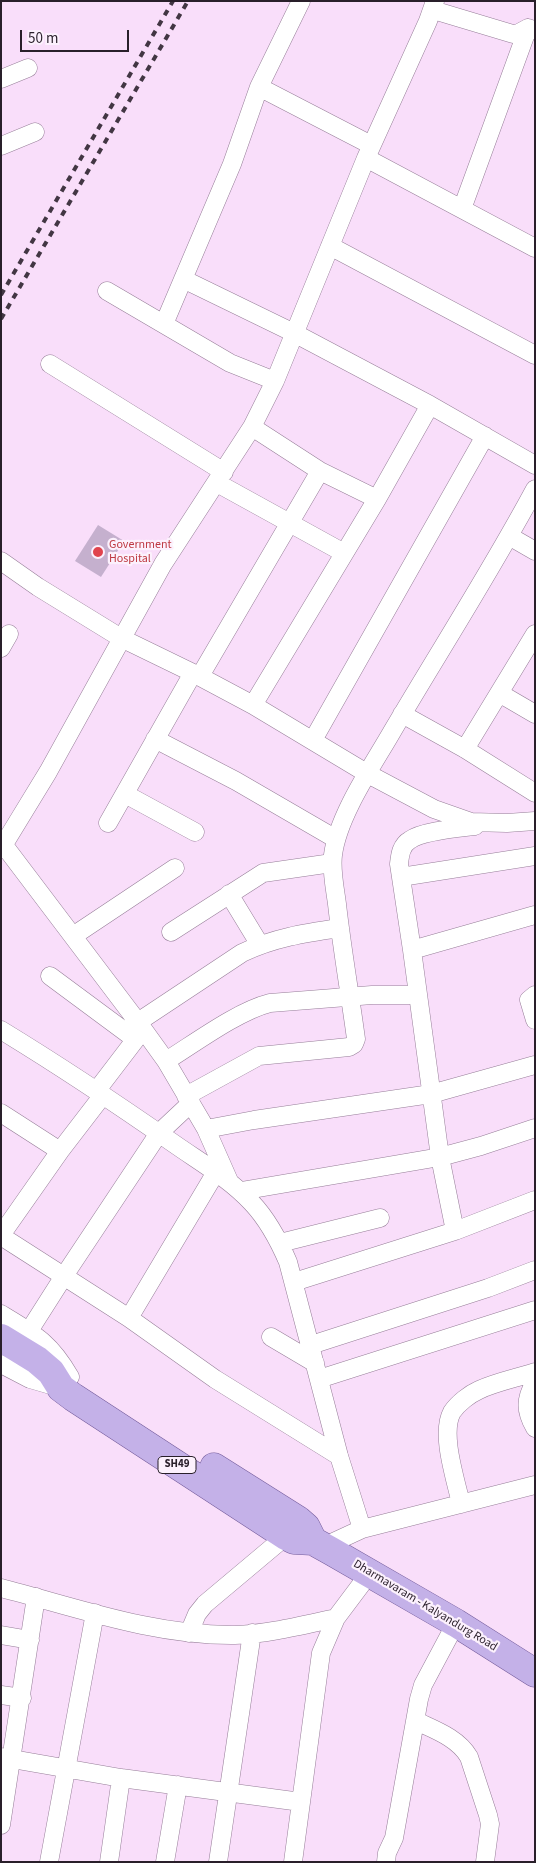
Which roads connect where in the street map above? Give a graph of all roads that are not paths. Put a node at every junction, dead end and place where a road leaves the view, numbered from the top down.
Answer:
1 (301, 1) edge
2 (434, 6) edge
3 (532, 30) edge
4 (28, 68) dead end
5 (1, 79) edge
6 (259, 87) junction
7 (36, 132) dead end
8 (1, 146) edge
9 (369, 151) junction
10 (462, 209) junction
11 (330, 246) junction
12 (535, 248) edge
13 (183, 279) junction
14 (107, 291) dead end
15 (164, 324) junction
16 (294, 333) junction
17 (535, 355) edge
18 (50, 364) dead end
19 (275, 381) junction
20 (430, 405) junction
21 (252, 427) junction
22 (485, 436) junction
23 (535, 465) edge
24 (320, 471) junction
25 (220, 477) junction
26 (535, 489) edge
27 (376, 499) junction
28 (288, 524) junction
29 (509, 536) junction
30 (535, 551) edge
31 (344, 553) junction
32 (1, 561) edge
33 (535, 634) edge
34 (121, 638) junction
35 (196, 674) junction
36 (499, 693) junction
37 (253, 705) junction
38 (402, 714) junction
39 (535, 714) edge
40 (155, 739) junction
41 (313, 740) junction
42 (465, 749) junction
43 (368, 774) junction
44 (535, 793) edge
45 (125, 794) junction
46 (535, 821) edge
47 (108, 823) dead end
48 (488, 823) junction
49 (195, 832) dead end
50 (336, 839) junction
51 (2, 846) edge
52 (535, 856) edge
53 (332, 863) junction
54 (175, 868) dead end
55 (401, 877) junction
56 (229, 894) junction
57 (535, 916) edge
58 (339, 928) junction
59 (171, 932) dead end
60 (73, 936) junction
61 (260, 944) junction
62 (412, 950) junction
63 (50, 976) dead end
64 (418, 995) junction
65 (535, 995) edge
66 (351, 998) junction
67 (535, 1020) edge
68 (1, 1030) edge
69 (139, 1030) junction
70 (166, 1061) junction
71 (535, 1064) edge
72 (100, 1092) junction
73 (431, 1094) junction
74 (189, 1100) junction
75 (1, 1113) edge
76 (535, 1128) edge
77 (206, 1129) junction
78 (159, 1133) junction
79 (60, 1151) junction
80 (440, 1157) junction
81 (229, 1182) junction
82 (535, 1200) edge
83 (380, 1218) dead end
84 (454, 1231) junction
85 (1, 1235) edge
86 (280, 1243) junction
87 (535, 1270) edge
88 (64, 1276) junction
89 (294, 1282) junction
90 (535, 1310) edge
91 (1, 1314) edge
92 (129, 1318) junction
93 (29, 1331) junction
94 (271, 1337) dead end
95 (1, 1338) edge
96 (311, 1346) junction
97 (3, 1368) edge
98 (317, 1371) junction
99 (535, 1372) edge
100 (55, 1374) junction
101 (535, 1382) edge
102 (535, 1428) edge
103 (339, 1456) junction
104 (535, 1485) edge
105 (461, 1504) junction
106 (362, 1529) junction
107 (286, 1536) junction
108 (318, 1544) junction
109 (369, 1574) junction
110 (1, 1588) edge
111 (36, 1597) junction
112 (95, 1613) junction
113 (336, 1618) junction
114 (456, 1623) junction
115 (189, 1633) junction
116 (252, 1634) junction
117 (1, 1635) edge
118 (30, 1640) junction
119 (535, 1673) edge
120 (1, 1696) edge
121 (22, 1698) junction
122 (416, 1721) junction
123 (7, 1758) edge
124 (66, 1769) junction
125 (122, 1778) junction
126 (178, 1785) junction
127 (229, 1793) junction
128 (301, 1802) junction
129 (1, 1825) edge
130 (49, 1862) edge
131 (109, 1862) edge
132 (165, 1862) edge
133 (218, 1862) edge
134 (293, 1862) edge
135 (386, 1862) edge
136 (485, 1862) edge

1 - 6 street
2 - 3 street
2 - 9 street
3 - 10 street
4 - 5 street
6 - 9 street
6 - 13 street
7 - 8 street
9 - 10 street
9 - 11 street
10 - 12 street
11 - 16 street
11 - 17 street
13 - 15 street
13 - 16 street
14 - 15 street
15 - 19 street
16 - 19 street
16 - 20 street
18 - 25 street
19 - 21 street
20 - 22 street
20 - 27 street
21 - 24 street
21 - 25 street
22 - 23 street
22 - 41 street
24 - 27 street
24 - 28 street
25 - 28 street
25 - 34 street
26 - 29 street
27 - 31 street
28 - 31 street
28 - 35 street
29 - 30 street
29 - 38 street
31 - 37 street
32 - 34 street
33 - 36 street
34 - 35 street
34 - 51 street
35 - 37 street
35 - 40 street
36 - 39 street
36 - 42 street
37 - 41 street
38 - 42 street
38 - 43 street
40 - 45 street
40 - 50 street
41 - 43 street
42 - 44 street
43 - 48 street
43 - 50 street
45 - 47 street
45 - 49 street
46 - 48 street
48 - 55 street
50 - 53 street
51 - 60 street
52 - 55 street
53 - 56 street
53 - 58 street
54 - 60 street
55 - 62 street
56 - 59 street
56 - 61 street
57 - 62 street
58 - 61 street
58 - 66 street
60 - 69 street
61 - 69 street
62 - 64 street
63 - 69 street
64 - 66 street
64 - 73 street
65 - 67 street
66 - 70 street
66 - 74 street
68 - 72 street
69 - 70 street
69 - 72 street
70 - 74 street
71 - 73 street
72 - 78 street
72 - 79 street
73 - 77 street
73 - 80 street
74 - 77 street
74 - 78 street
75 - 79 street
76 - 80 street
77 - 81 street
78 - 81 street
78 - 88 street
79 - 85 street
80 - 81 street
80 - 84 street
81 - 86 street
81 - 92 street
82 - 84 street
83 - 86 street
84 - 89 street
85 - 88 street
86 - 89 street
87 - 96 street
88 - 92 street
88 - 93 street
89 - 96 street
90 - 98 street
91 - 93 street
92 - 103 street
93 - 100 street
94 - 98 street
95 - 100 main road, Dharmavaram - Kalyandurg Road / SH49
96 - 98 street
97 - 100 street
98 - 103 street
99 - 105 street
100 - 107 main road, Dharmavaram - Kalyandurg Road / SH49
100 - 108 main road, Dharmavaram - Kalyandurg Road / SH49
101 - 102 street
103 - 106 street
104 - 105 street
105 - 106 street
106 - 108 street
107 - 108 main road, Dharmavaram - Kalyandurg Road / SH49
107 - 115 street
108 - 109 main road, Dharmavaram - Kalyandurg Road / SH49
109 - 113 street
109 - 114 main road, Dharmavaram - Kalyandurg Road / SH49
110 - 111 street
111 - 112 street
111 - 118 street
112 - 115 street
112 - 124 street
113 - 116 street
113 - 128 street
114 - 119 main road, Dharmavaram - Kalyandurg Road / SH49
114 - 122 street
115 - 116 street
116 - 127 street
117 - 118 street
118 - 121 street
120 - 121 street
121 - 123 street
122 - 135 street
122 - 136 street
123 - 124 street
123 - 129 street
124 - 125 street
124 - 130 street
125 - 126 street
125 - 131 street
126 - 127 street
126 - 132 street
127 - 128 street
127 - 133 street
128 - 134 street

